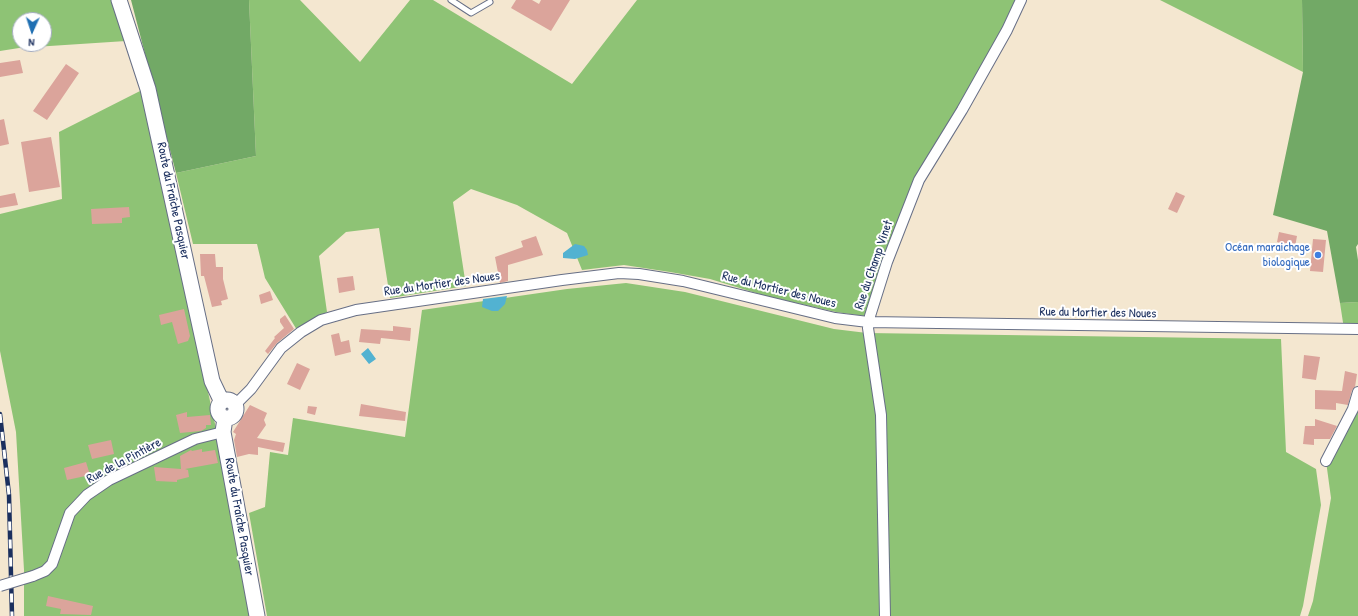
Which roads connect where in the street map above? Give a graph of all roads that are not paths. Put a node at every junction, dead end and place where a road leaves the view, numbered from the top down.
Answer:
1 (119, 0) edge
2 (450, 0) edge
3 (1021, 0) edge
4 (490, 2) dead end
5 (868, 322) junction
6 (1358, 329) edge
7 (1358, 392) edge
8 (228, 404) junction
9 (224, 425) junction
10 (1326, 461) dead end
11 (0, 586) edge
12 (257, 616) edge
13 (885, 616) edge

1 - 8 main road, Route du Fraîche Pasquier
2 - 4 lane
3 - 5 street, Rue du Champ Vinet
5 - 6 street, Rue du Mortier des Noues
5 - 8 street, Rue du Mortier des Noues
5 - 13 street, Rue du Champ Vinet
7 - 10 street
8 - 9 main road, Route du Fraîche Pasquier
9 - 11 street, Rue de la Pintière, bridge
9 - 12 main road, Route du Fraîche Pasquier

